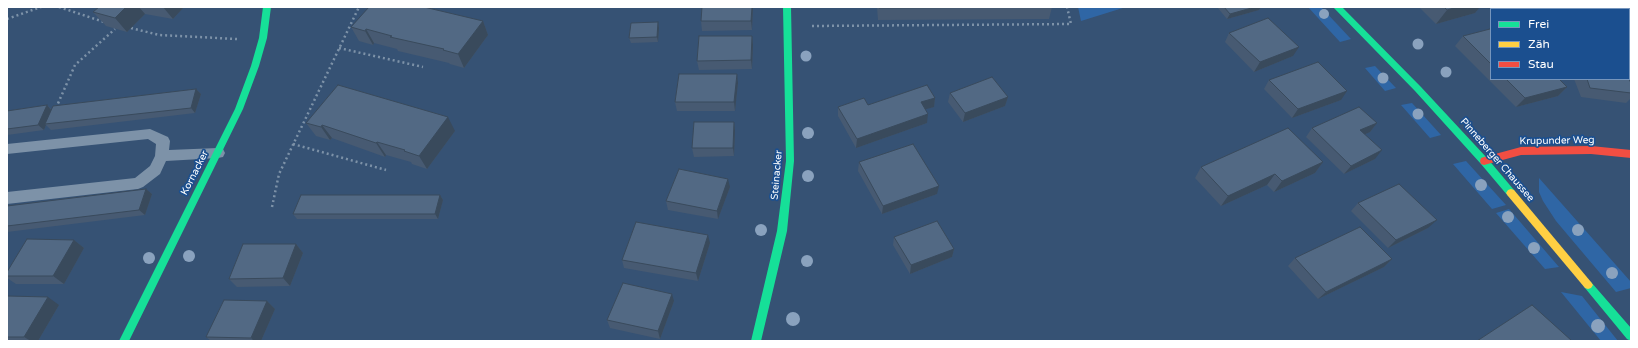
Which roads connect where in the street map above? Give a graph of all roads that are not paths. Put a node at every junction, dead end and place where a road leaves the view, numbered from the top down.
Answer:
1 (267, 7) edge
2 (787, 7) edge
3 (1337, 7) edge
4 (7, 149) edge
5 (218, 153) junction
6 (1631, 154) edge
7 (162, 156) junction
8 (1484, 161) junction
9 (7, 198) edge
10 (1631, 336) edge
11 (124, 341) edge
12 (756, 341) edge

1 - 5 street, Kornacker
2 - 12 street, Steinacker
3 - 8 street, Pinneberger Chaussee
4 - 7 lane
5 - 7 lane
5 - 11 street, Kornacker
6 - 8 street, Krupunder Weg
7 - 9 lane
8 - 10 street, Pinneberger Chaussee

